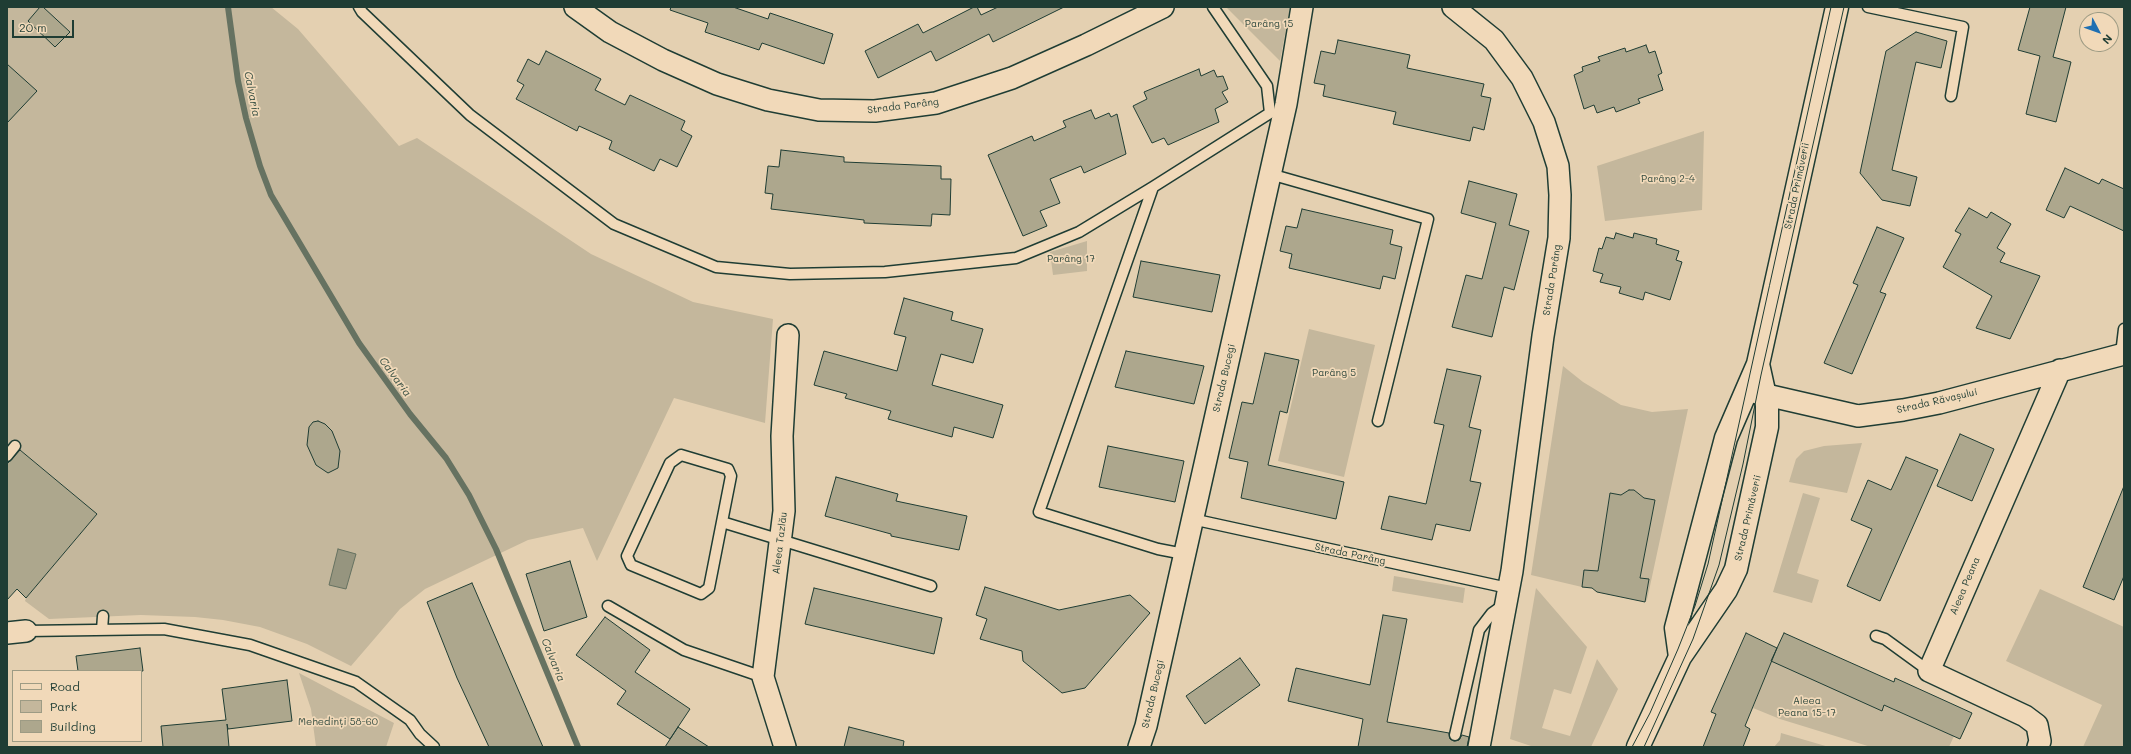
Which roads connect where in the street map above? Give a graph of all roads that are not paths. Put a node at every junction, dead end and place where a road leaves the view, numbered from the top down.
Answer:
1 (359, 7) edge
2 (574, 7) edge
3 (1213, 7) edge
4 (1302, 7) edge
5 (1453, 7) edge
6 (1837, 7) edge
7 (1868, 7) edge
8 (1151, 9) edge
9 (1951, 96) dead end
10 (1270, 174) junction
11 (1153, 187) junction
12 (2124, 329) edge
13 (788, 335) dead end
14 (2122, 354) edge
15 (2060, 370) junction
16 (1756, 393) junction
17 (1378, 421) dead end
18 (15, 446) dead end
19 (7, 456) edge
20 (1192, 519) junction
21 (722, 522) junction
22 (780, 540) junction
23 (1184, 554) junction
24 (931, 586) dead end
25 (1507, 596) junction
26 (608, 606) dead end
27 (103, 616) dead end
28 (102, 630) junction
29 (16, 632) edge
30 (1876, 636) dead end
31 (1680, 657) junction
32 (1929, 671) junction
33 (763, 677) junction
34 (1455, 735) dead end
35 (434, 747) edge
36 (785, 747) edge
37 (1140, 747) edge
38 (1479, 747) edge
39 (1638, 747) edge
40 (2038, 747) edge

1 - 11 lane
2 - 8 street, Strada Parâng
3 - 11 lane
4 - 10 street, Strada Bucegi
5 - 25 street, Strada Parâng
6 - 16 main road, Strada Primăverii
7 - 9 lane
10 - 17 lane
10 - 20 street, Strada Bucegi
11 - 23 lane
12 - 14 lane
13 - 22 street, Aleea Tazlău
14 - 15 street, Strada Răvașului
15 - 16 street, Strada Răvașului
15 - 32 street, Aleea Peana
16 - 31 main road
16 - 31 main road, Strada Primăverii
18 - 19 lane
20 - 23 street, Strada Bucegi
20 - 25 lane, Strada Parâng
21 - 21 lane
21 - 22 lane
22 - 24 lane
22 - 33 street, Aleea Tazlău
23 - 37 street, Strada Bucegi
25 - 34 lane
25 - 38 street, Strada Parâng
26 - 33 lane
27 - 28 lane
28 - 29 lane
28 - 35 lane
30 - 32 lane
31 - 39 main road, Strada Primăverii
32 - 40 street
33 - 36 street, Aleea Tazlău

